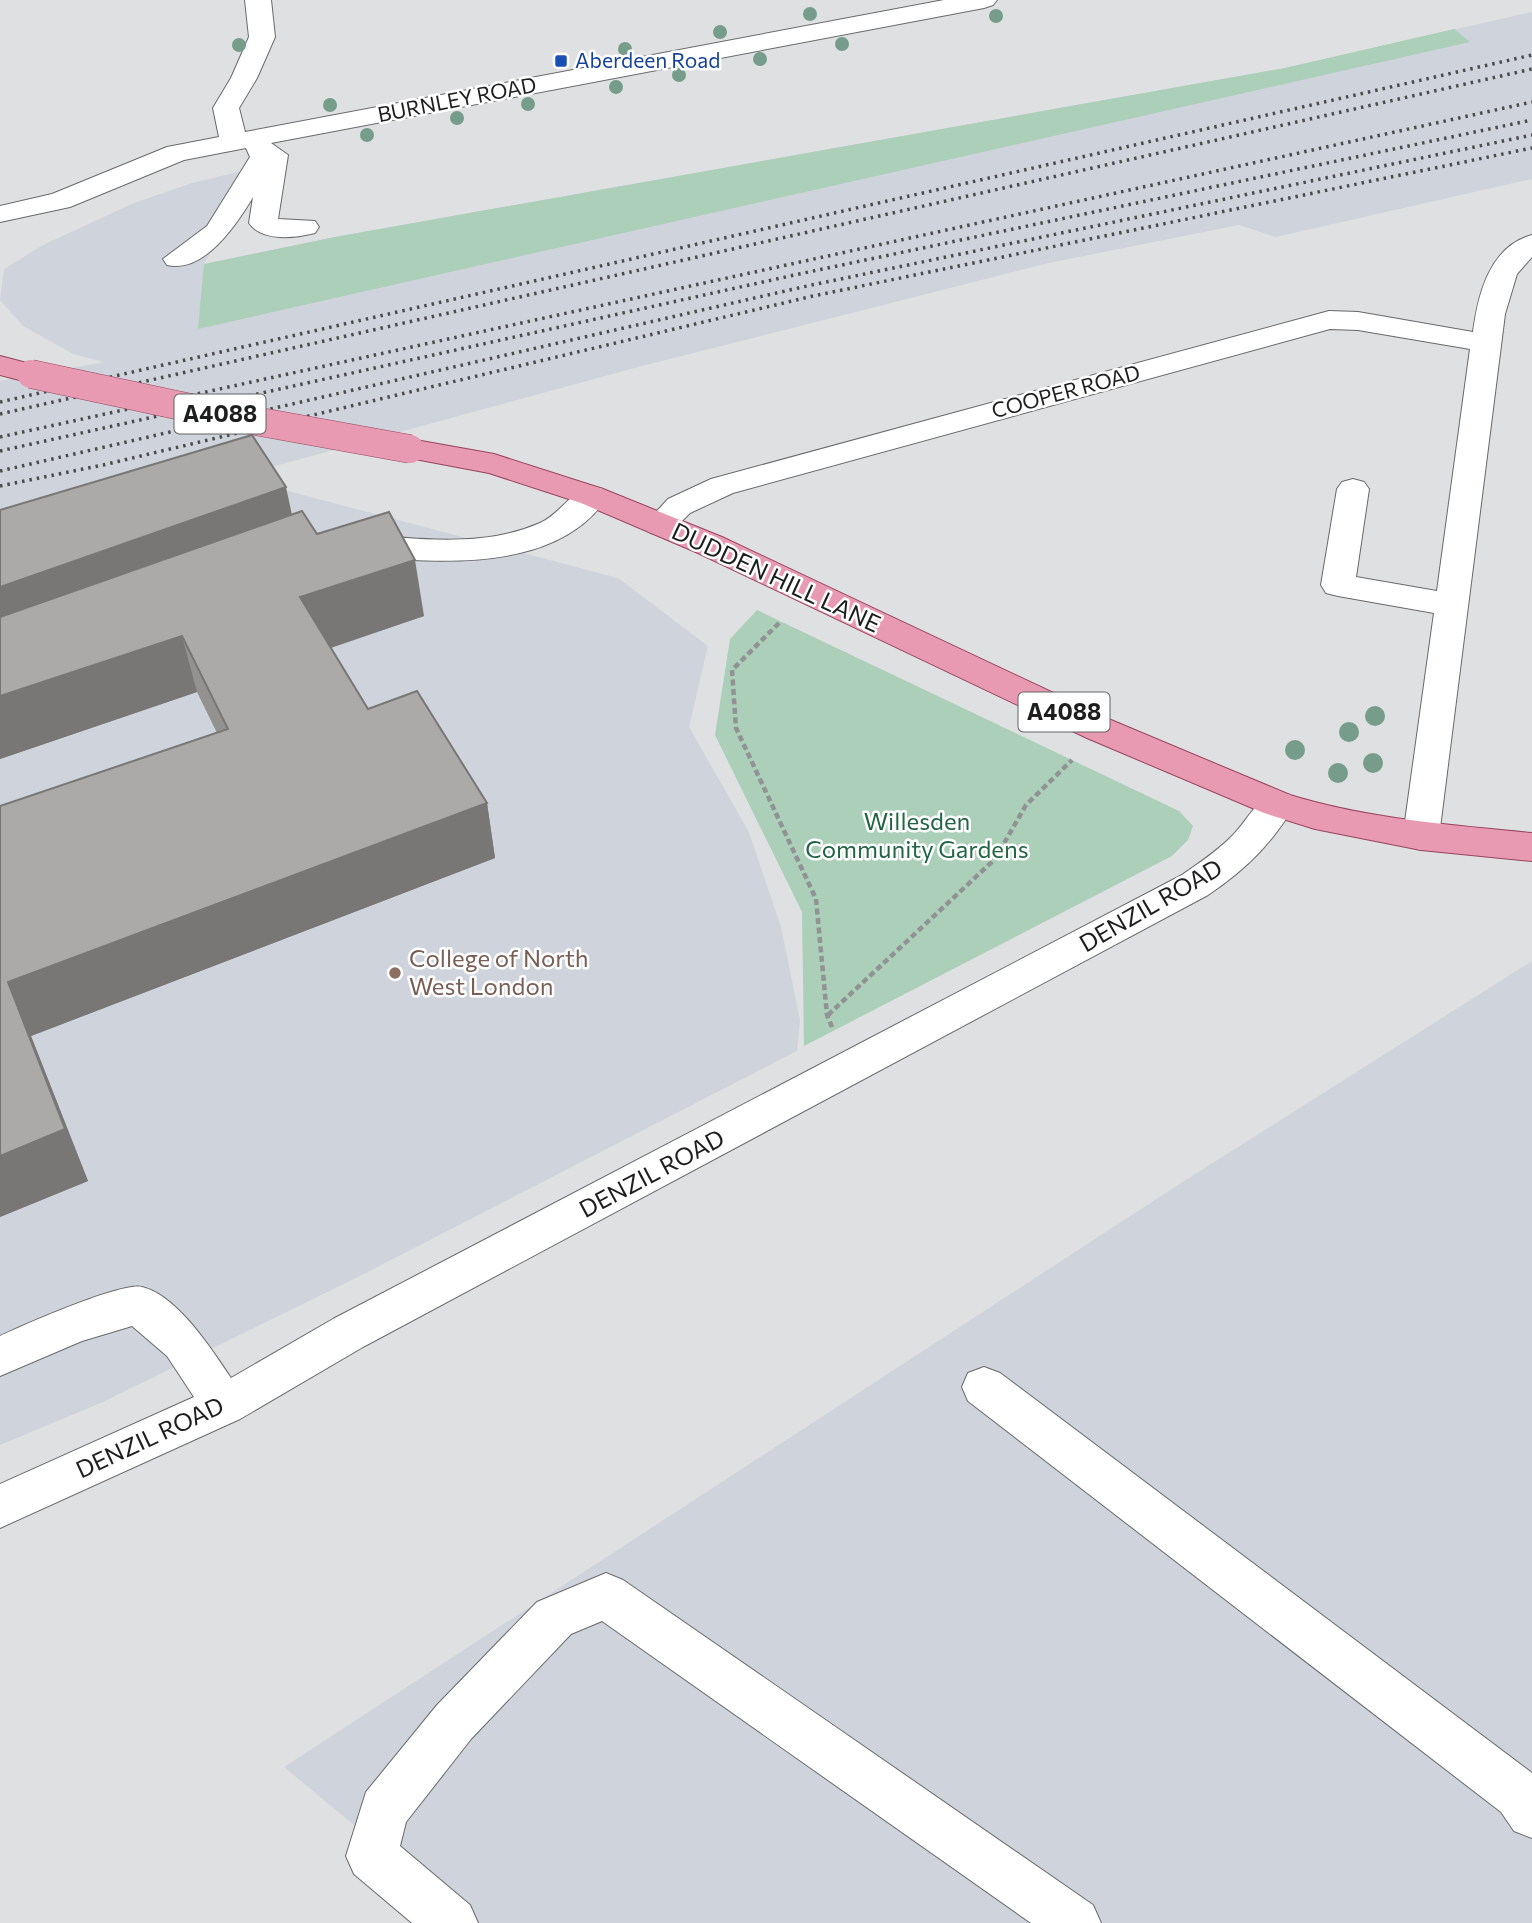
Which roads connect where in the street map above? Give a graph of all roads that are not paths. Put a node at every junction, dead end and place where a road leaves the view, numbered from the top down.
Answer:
1 (258, 0) edge
2 (984, 0) edge
3 (252, 139) junction
4 (60, 201) junction
5 (0, 214) edge
6 (304, 227) dead end
7 (0, 235) edge
8 (1532, 243) edge
9 (177, 259) dead end
10 (1486, 343) junction
11 (0, 365) edge
12 (1353, 489) dead end
13 (592, 496) junction
14 (660, 525) junction
15 (325, 548) edge
16 (1451, 605) junction
17 (1277, 804) junction
18 (1421, 836) junction
19 (1532, 847) edge
20 (0, 1356) edge
21 (984, 1387) dead end
22 (224, 1405) junction
23 (0, 1507) edge
24 (1532, 1813) edge
25 (452, 1923) edge
26 (1075, 1923) edge

1 - 3 street
2 - 3 street, BURNLEY ROAD
3 - 4 street, BURNLEY ROAD
3 - 6 street
3 - 9 street
4 - 5 street, BURNLEY ROAD
4 - 7 street, BURNLEY ROAD
8 - 10 street
10 - 14 street, COOPER ROAD
10 - 16 street
11 - 13 main road, DUDDEN HILL LANE / A4088, bridge
12 - 16 street
13 - 14 main road, DUDDEN HILL LANE / A4088
13 - 15 street
14 - 17 main road, DUDDEN HILL LANE / A4088
16 - 18 street
17 - 18 main road, DUDDEN HILL LANE / A4088
17 - 22 street, DENZIL ROAD
18 - 19 main road, DUDDEN HILL LANE / A4088
20 - 22 street
21 - 24 street
22 - 23 street, DENZIL ROAD
25 - 26 street

